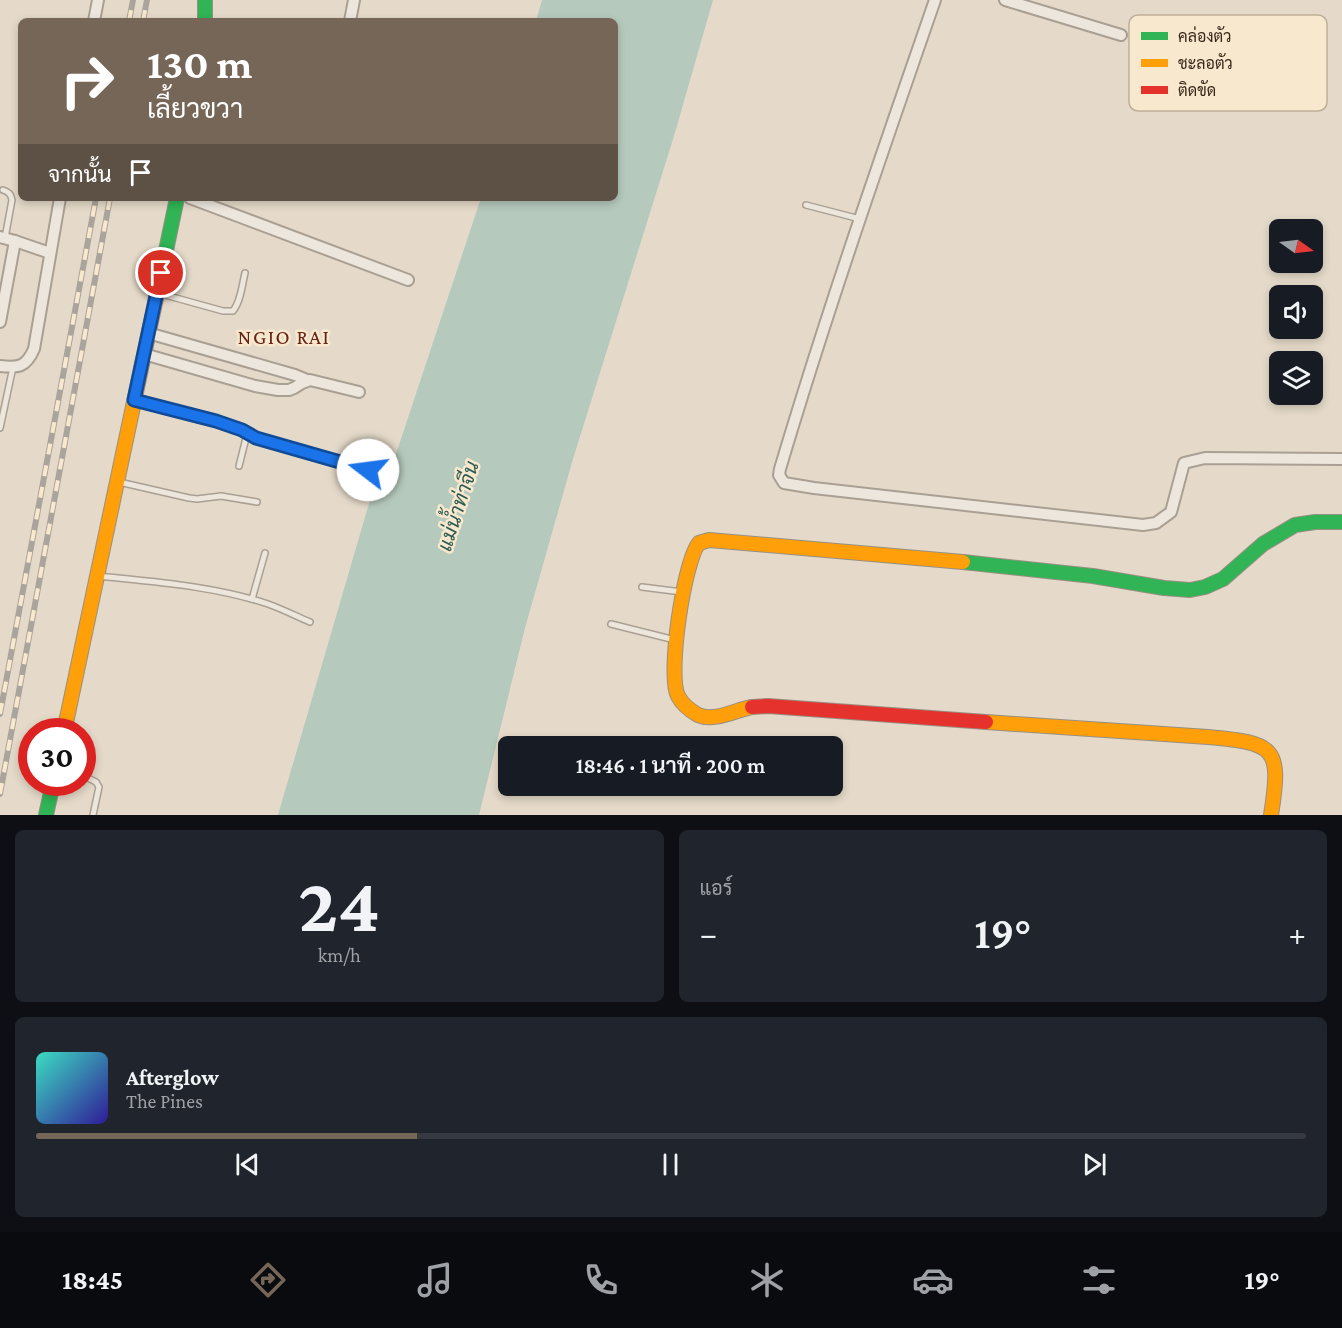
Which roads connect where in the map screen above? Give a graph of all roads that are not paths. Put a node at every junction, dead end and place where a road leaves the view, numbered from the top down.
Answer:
1 (98, 0) edge
2 (205, 0) edge
3 (354, 0) edge
4 (935, 0) edge
5 (1005, 0) edge
6 (95, 18) edge
7 (205, 18) edge
8 (351, 18) edge
9 (1122, 34) dead end
10 (3, 190) dead end
11 (59, 201) edge
12 (176, 201) edge
13 (198, 201) edge
14 (806, 205) dead end
15 (860, 219) junction
16 (7, 239) edge
17 (50, 252) junction
18 (245, 273) dead end
19 (408, 280) dead end
20 (157, 292) junction
21 (0, 319) edge
22 (148, 333) junction
23 (144, 354) junction
24 (0, 366) edge
25 (13, 367) junction
26 (307, 380) junction
27 (359, 392) dead end
28 (134, 400) junction
29 (0, 428) edge
30 (247, 434) junction
31 (1342, 459) edge
32 (239, 466) dead end
33 (368, 470) dead end
34 (117, 482) junction
35 (256, 502) dead end
36 (1342, 522) edge
37 (265, 553) dead end
38 (96, 576) junction
39 (642, 586) dead end
40 (683, 598) junction
41 (252, 599) junction
42 (310, 622) dead end
43 (611, 624) dead end
44 (677, 637) junction
45 (67, 718) edge
46 (96, 782) edge
47 (50, 796) edge
48 (46, 815) edge
49 (93, 815) edge
50 (1271, 815) edge

1 - 6 street
2 - 7 street
3 - 8 street
4 - 15 street
5 - 9 street
10 - 16 lane
11 - 17 street
12 - 20 street
13 - 19 street
14 - 15 lane
15 - 31 street
16 - 17 street
16 - 21 street
17 - 25 street
18 - 20 lane
20 - 22 street
22 - 23 street
22 - 26 street
23 - 26 street
23 - 28 street
24 - 25 street
25 - 29 lane
26 - 27 street
28 - 30 street
28 - 34 street
30 - 32 lane
30 - 33 street
34 - 35 lane
34 - 38 street
36 - 40 street
37 - 41 lane
38 - 41 lane
38 - 45 street
39 - 40 lane
40 - 44 street
41 - 42 lane
43 - 44 lane
44 - 50 street
46 - 49 lane
47 - 48 street

